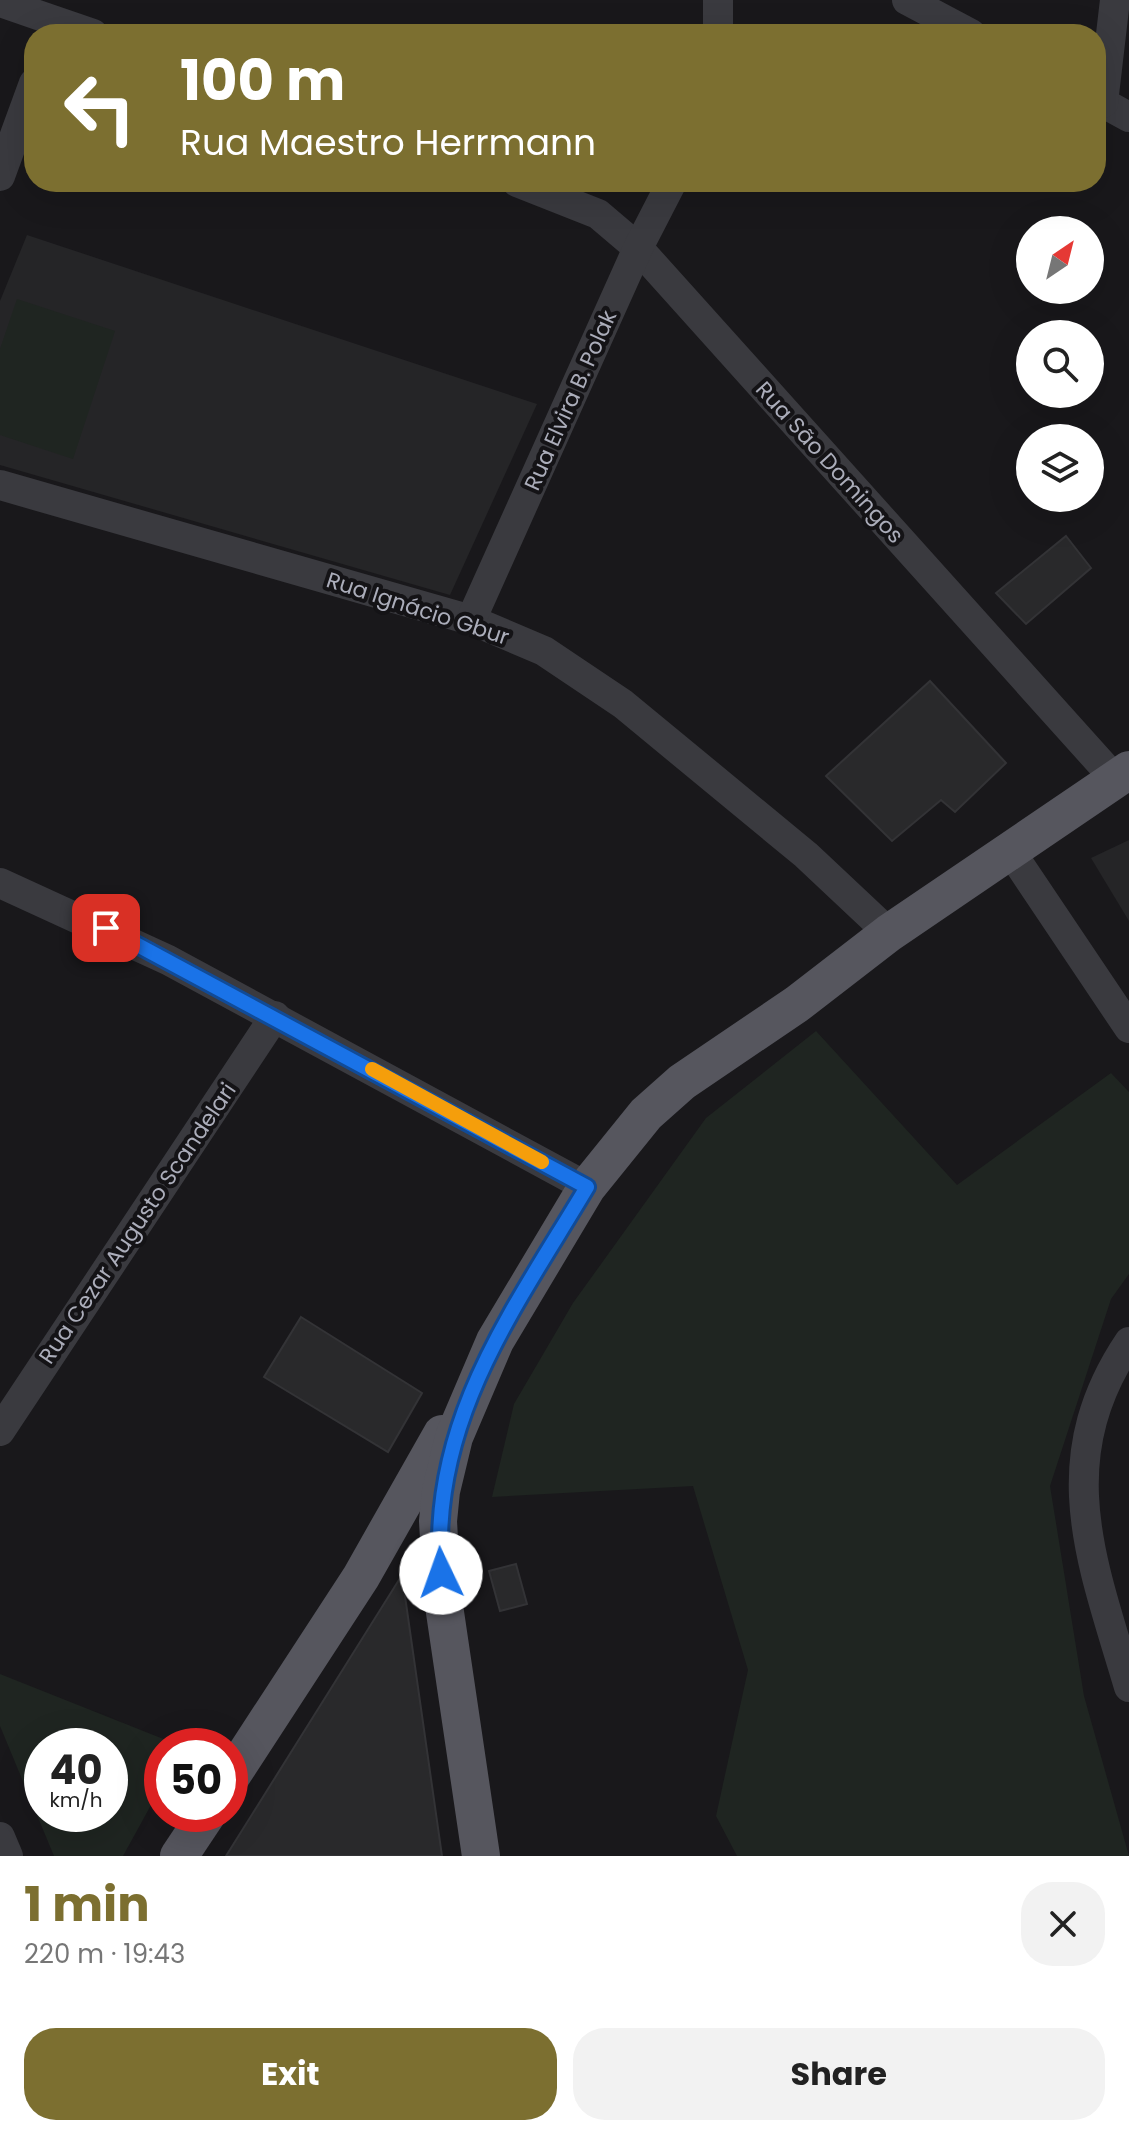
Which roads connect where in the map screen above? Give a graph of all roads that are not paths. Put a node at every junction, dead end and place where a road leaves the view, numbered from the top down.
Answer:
1 (718, 0) edge
2 (907, 0) edge
3 (1115, 0) edge
4 (0, 2) edge
5 (57, 18) edge
6 (718, 24) edge
7 (952, 24) edge
8 (1109, 106) edge
9 (24, 110) edge
10 (0, 176) edge
11 (542, 192) edge
12 (667, 192) edge
13 (638, 248) junction
14 (0, 485) edge
15 (471, 620) junction
16 (1125, 781) edge
17 (1021, 867) junction
18 (0, 883) edge
19 (889, 933) junction
20 (797, 1004) junction
21 (275, 1016) junction
22 (1129, 1028) edge
23 (587, 1187) junction
24 (495, 1341) junction
25 (1129, 1342) edge
26 (0, 1431) edge
27 (441, 1491) junction
28 (361, 1577) junction
29 (1129, 1687) edge
30 (248, 1750) edge
31 (195, 1832) edge
32 (0, 1837) edge
33 (8, 1856) edge
34 (179, 1856) edge
35 (481, 1856) edge

1 - 6 street
2 - 7 street
3 - 8 street
4 - 5 street
9 - 10 street
11 - 13 street, Rua São Domingos
12 - 13 street, Rua Elvira B. Polak
13 - 15 street, Rua Elvira B. Polak
13 - 16 street, Rua São Domingos
14 - 15 street, Rua Ignácio Gbur
15 - 19 street, Rua Ignácio Gbur
16 - 17 main road
16 - 19 main road
17 - 20 main road
17 - 22 street
18 - 21 street
19 - 20 main road
20 - 23 main road
21 - 23 street
21 - 26 street, Rua Cezar Augusto Scandelari
23 - 24 main road
24 - 27 main road
24 - 28 main road
25 - 29 street
27 - 28 main road
27 - 35 main road
28 - 30 main road
31 - 34 main road
32 - 33 street

